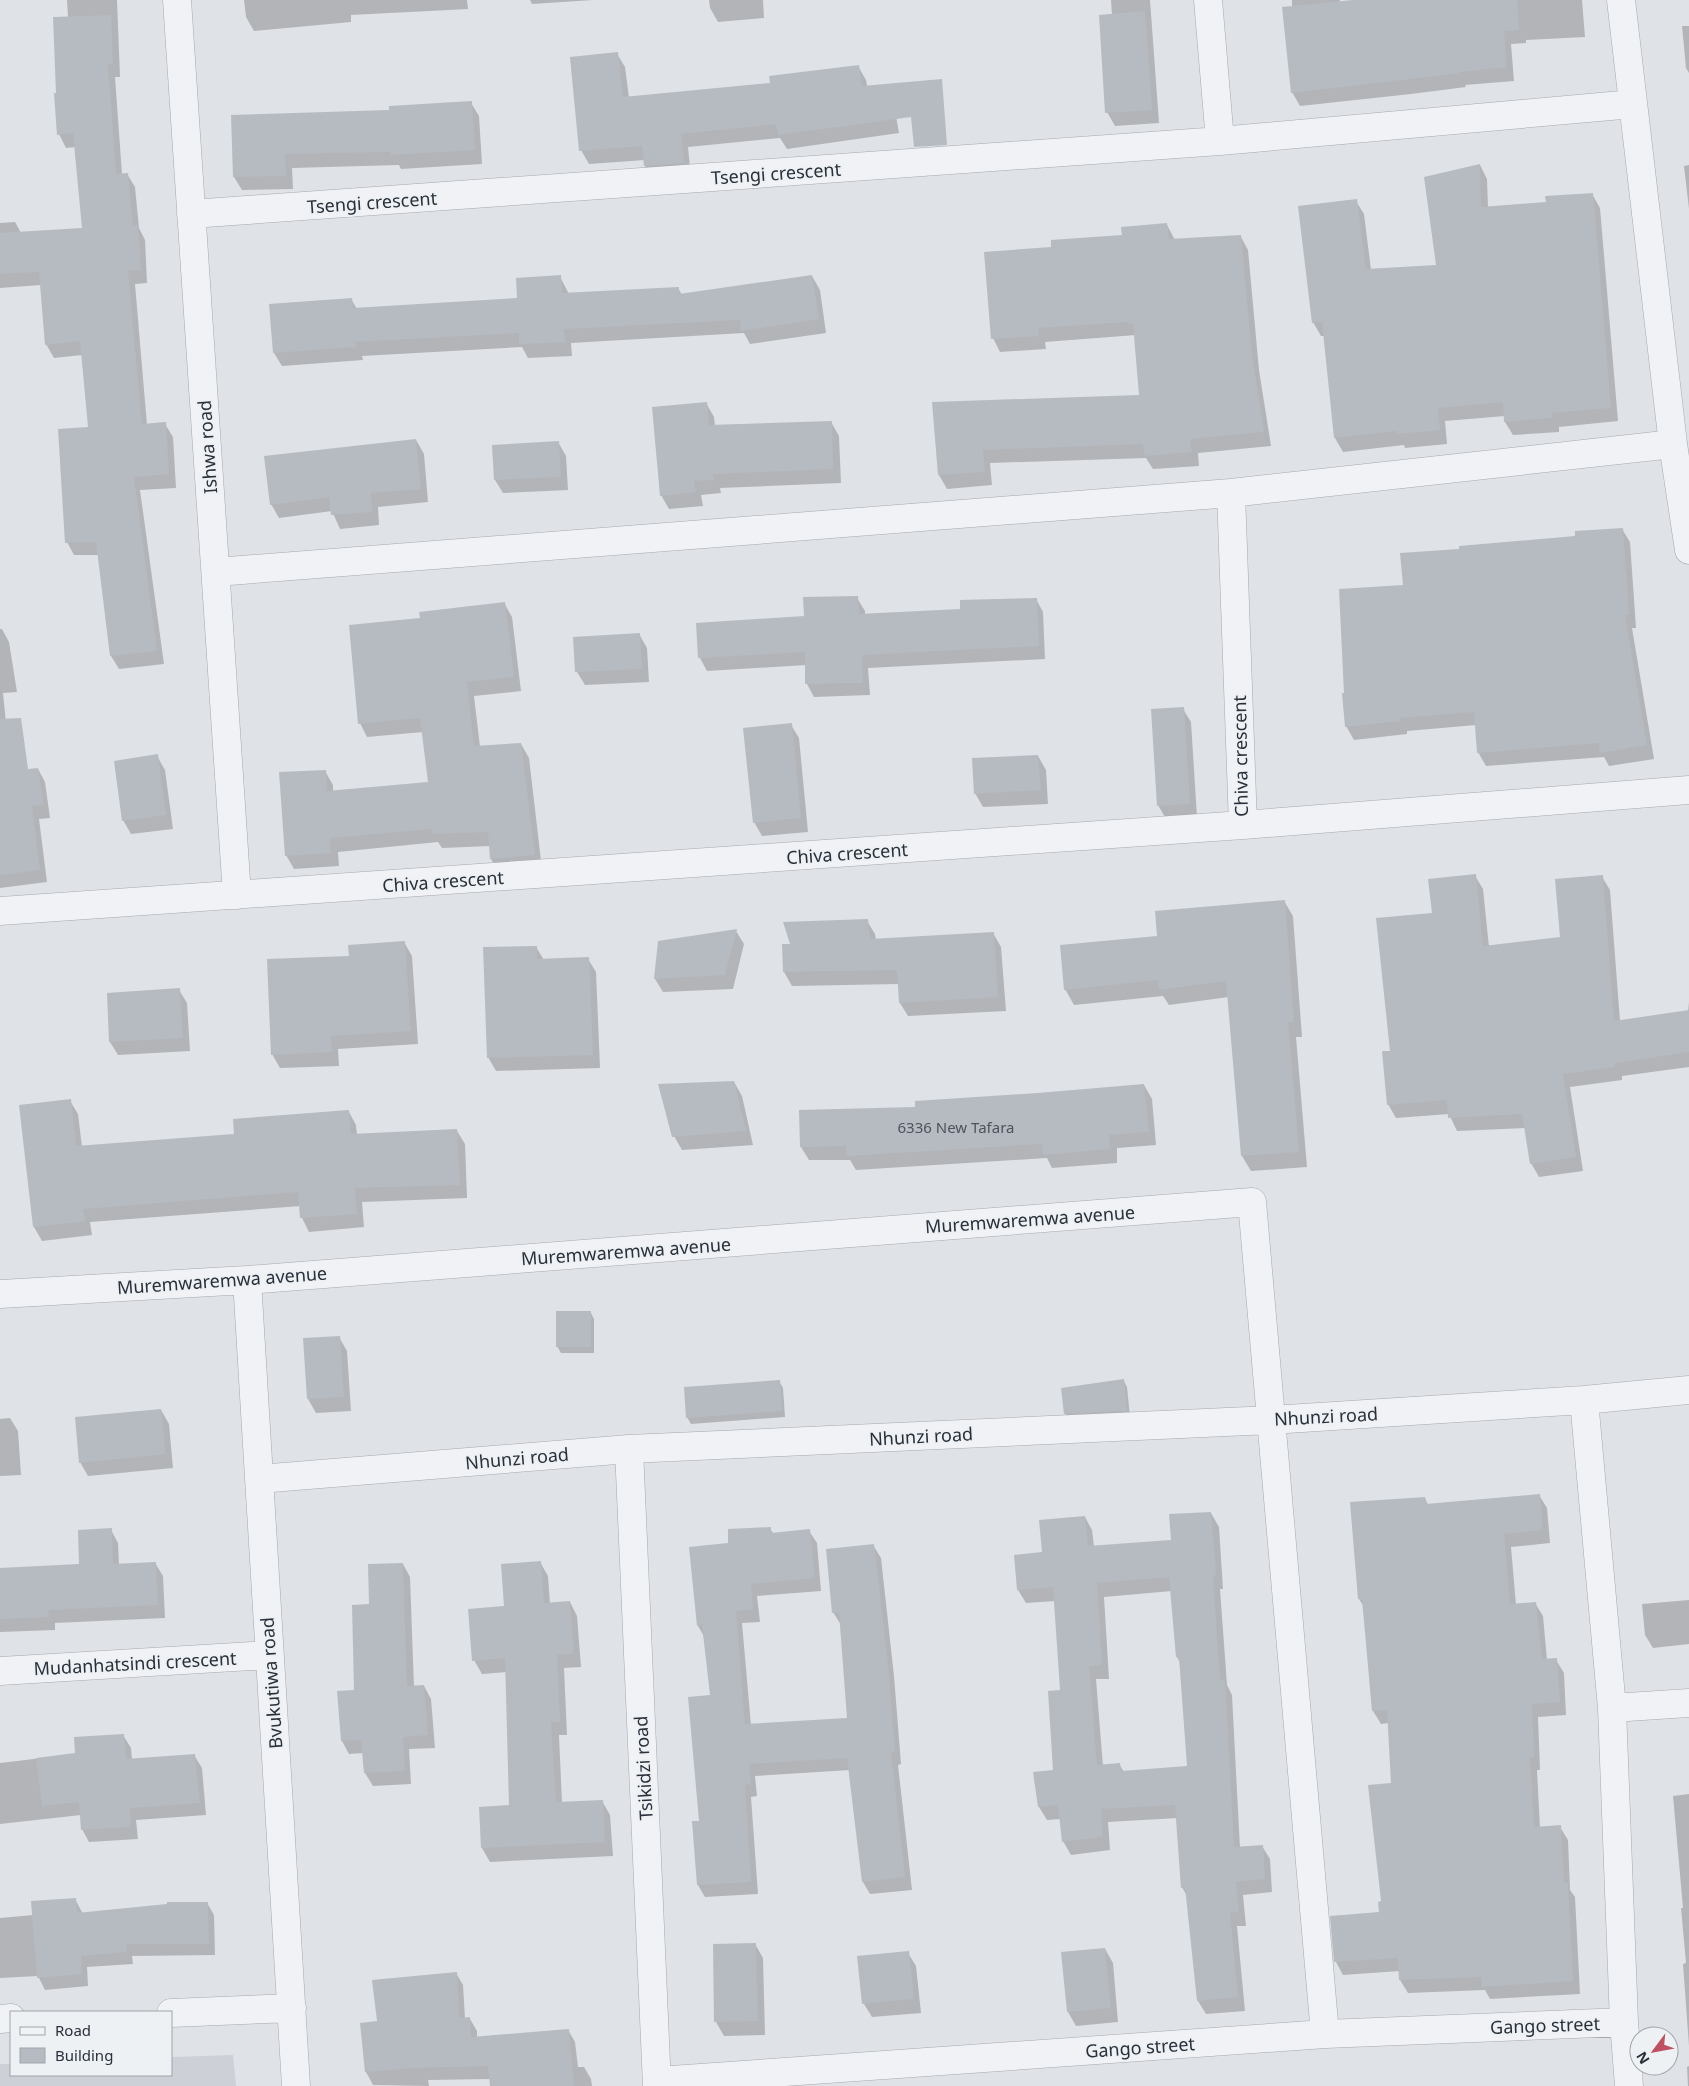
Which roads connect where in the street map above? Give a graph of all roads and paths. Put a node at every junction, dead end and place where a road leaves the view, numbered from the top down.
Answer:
1 (177, 0) edge
2 (1208, 0) edge
3 (1620, 0) edge
4 (1633, 104) junction
5 (1220, 141) junction
6 (191, 214) junction
7 (1673, 444) junction
8 (1231, 492) junction
9 (1689, 550) edge
10 (216, 572) junction
11 (1689, 790) edge
12 (1243, 825) junction
13 (236, 895) junction
14 (0, 911) edge
15 (246, 1280) junction
16 (0, 1294) edge
17 (1689, 1390) edge
18 (1584, 1400) junction
19 (1271, 1420) junction
20 (629, 1449) junction
21 (259, 1479) junction
22 (269, 1655) junction
23 (0, 1671) edge
24 (1689, 1703) edge
25 (1612, 1708) junction
26 (292, 2008) junction
27 (172, 2013) edge
28 (1624, 2022) junction
29 (1325, 2034) junction
30 (657, 2083) edge
31 (296, 2086) edge
32 (1629, 2086) edge

1 - 6 street, Ishwa road
2 - 5 street
3 - 4 street
4 - 5 street, Tsengi crescent
4 - 7 street
5 - 6 street, Tsengi crescent
6 - 10 street, Ishwa road
7 - 8 street
7 - 9 street
8 - 10 street
8 - 12 street, Chiva crescent
10 - 13 street, Ishwa road
11 - 12 street
12 - 13 street, Chiva crescent
13 - 14 street, Chiva crescent
15 - 16 street, Muremwaremwa avenue
15 - 19 street, Muremwaremwa avenue
15 - 21 street, Bvukutiwa road
17 - 18 street, Nhunzi road
18 - 19 street, Nhunzi road
18 - 25 street
19 - 20 street, Nhunzi road
19 - 29 street
20 - 21 street, Nhunzi road
20 - 30 street, Tsikidzi road
21 - 22 street, Bvukutiwa road
22 - 23 street, Mudanhatsindi crescent
22 - 26 street, Bvukutiwa road
24 - 25 street
25 - 28 street
26 - 27 street
26 - 31 street, Bvukutiwa road
28 - 29 street, Gango street
28 - 32 street
29 - 30 street, Gango street

